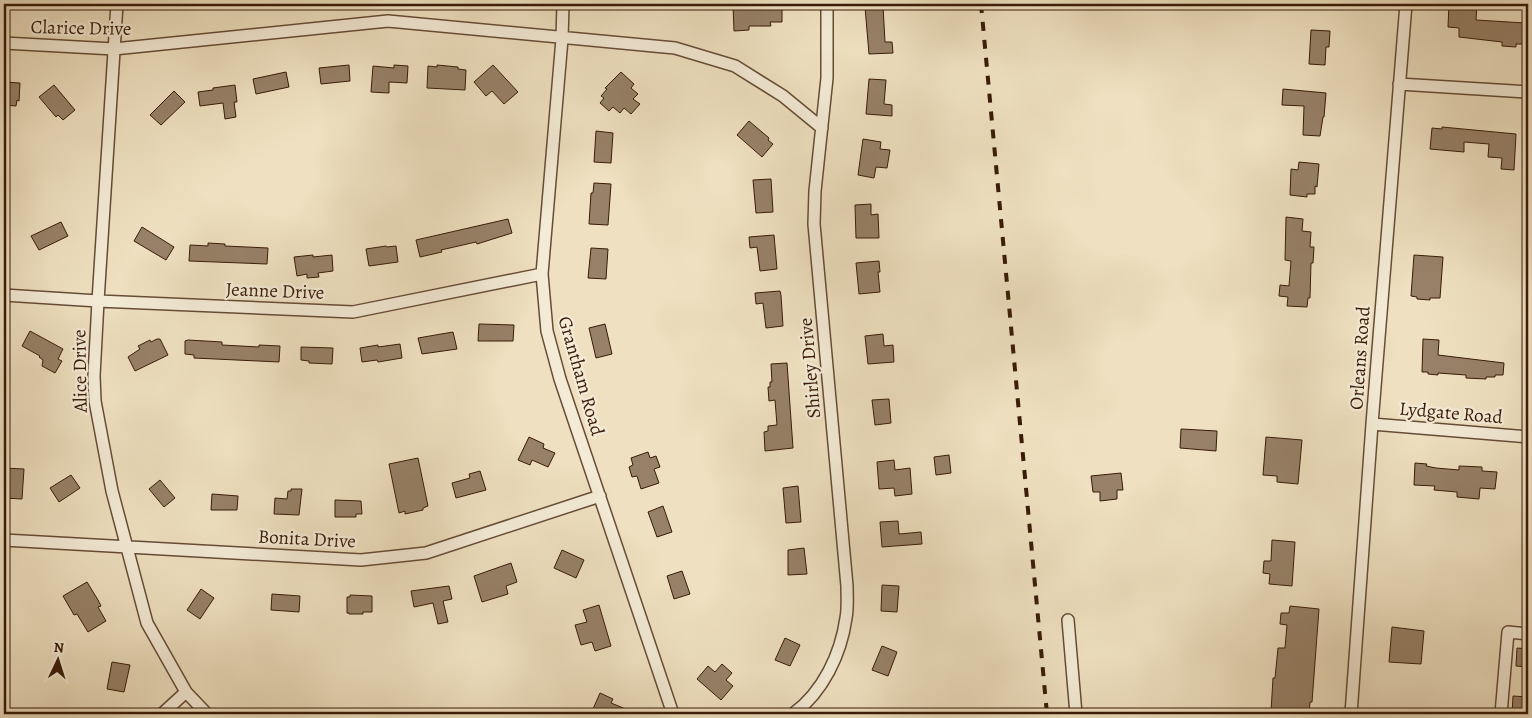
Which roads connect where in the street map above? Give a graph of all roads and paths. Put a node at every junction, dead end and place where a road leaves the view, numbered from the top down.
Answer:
1 (117, 4) edge
2 (563, 4) edge
3 (827, 4) edge
4 (1406, 4) edge
5 (562, 39) junction
6 (4, 43) edge
7 (114, 50) junction
8 (1399, 84) junction
9 (1528, 92) edge
10 (822, 128) junction
11 (542, 274) junction
12 (4, 294) edge
13 (98, 301) junction
14 (1372, 424) junction
15 (1528, 437) edge
16 (600, 496) junction
17 (4, 540) edge
18 (127, 547) junction
19 (1068, 620) dead end
20 (1528, 634) edge
21 (186, 692) junction
22 (162, 714) edge
23 (207, 714) edge
24 (673, 714) edge
25 (794, 714) edge
26 (1076, 714) edge
27 (1351, 714) edge
28 (1501, 714) edge

1 - 7 street, Alice Drive
2 - 5 street, Grantham Road
3 - 10 street, Shirley Drive
4 - 8 street, Orleans Road
5 - 7 street, Clarice Drive
5 - 10 street, Clarice Drive
5 - 11 street, Grantham Road
6 - 7 street, Clarice Drive
7 - 13 street, Alice Drive
8 - 9 street
8 - 14 street, Orleans Road
10 - 25 street, Shirley Drive
11 - 13 street, Jeanne Drive
11 - 16 street, Grantham Road
12 - 13 street, Jeanne Drive
13 - 18 street, Alice Drive
14 - 15 street, Lydgate Road
14 - 27 street, Orleans Road
16 - 18 street, Bonita Drive
16 - 24 street, Grantham Road
17 - 18 street, Bonita Drive
18 - 21 street, Alice Drive
19 - 26 street
20 - 28 street
21 - 22 street
21 - 23 street, Alice Drive

